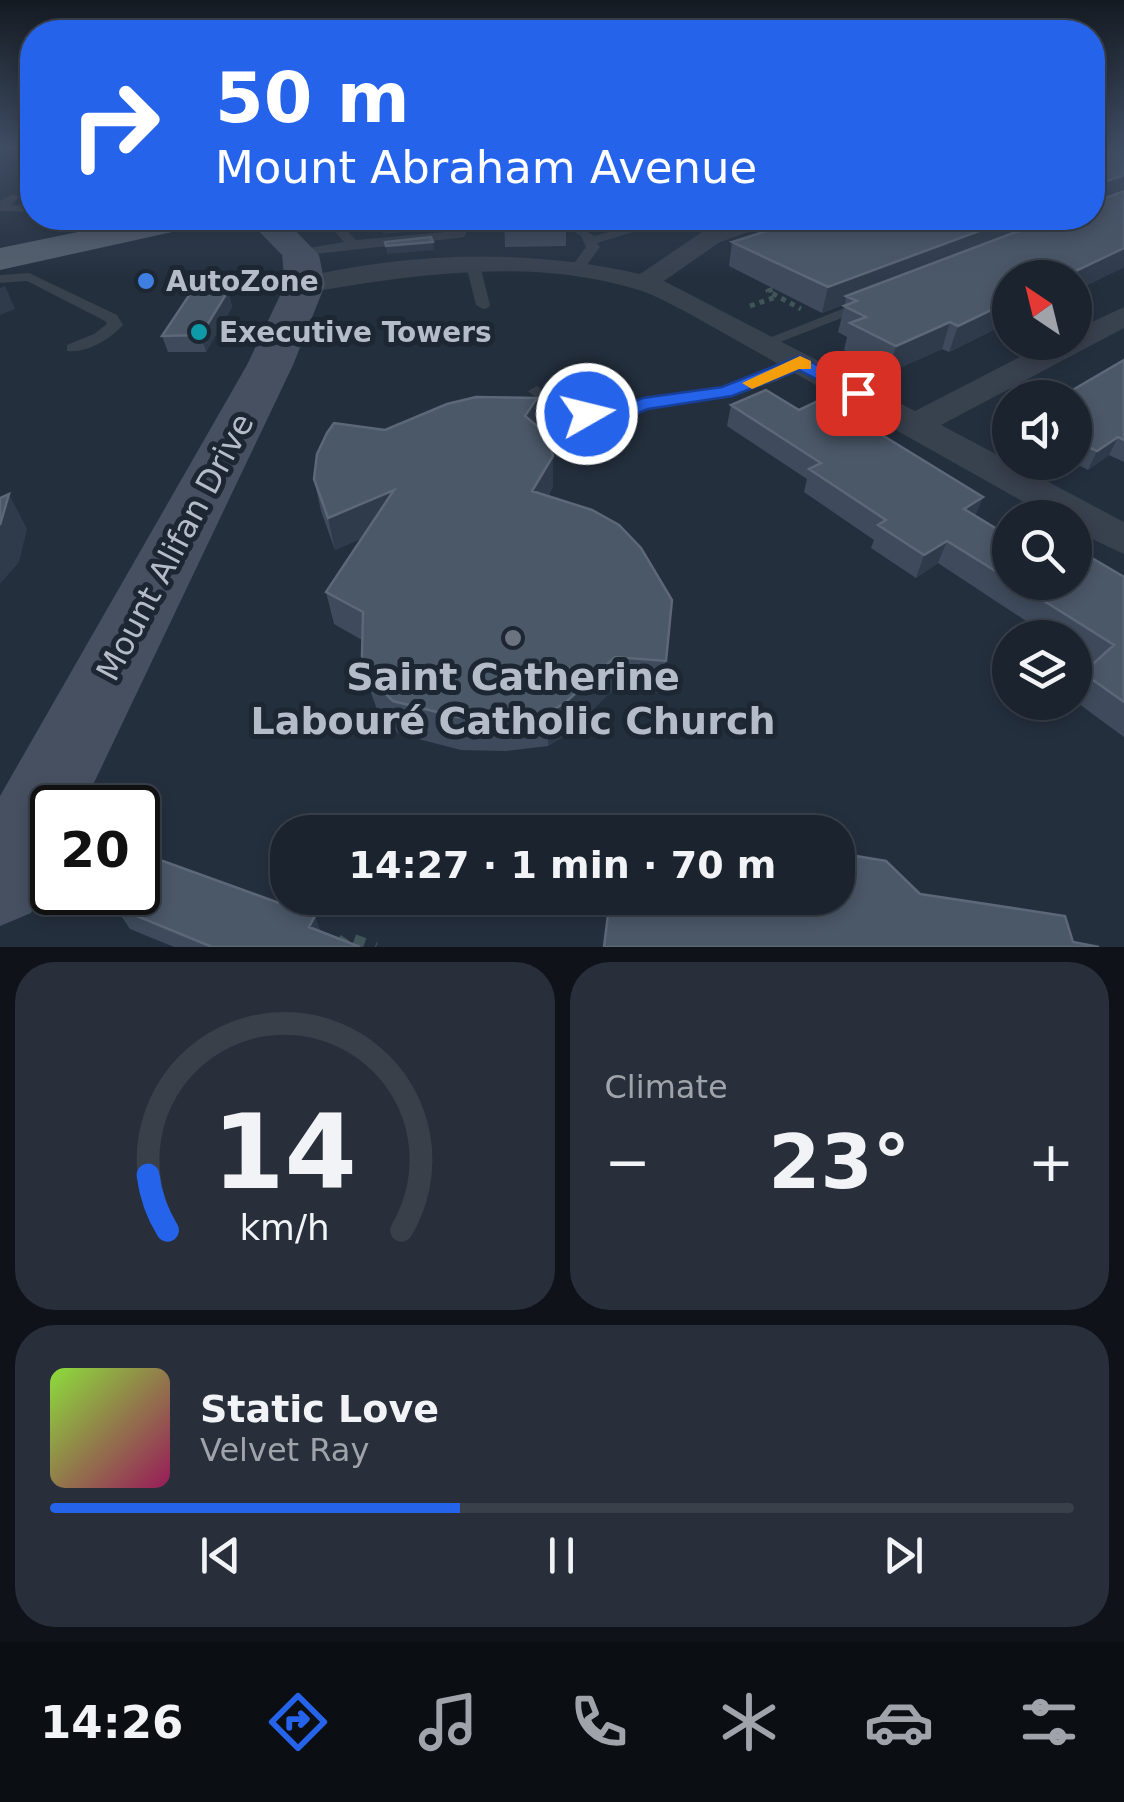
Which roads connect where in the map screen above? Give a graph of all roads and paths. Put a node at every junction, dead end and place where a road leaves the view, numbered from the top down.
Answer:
1 (136, 230) edge
2 (273, 230) edge
3 (340, 230) edge
4 (460, 230) edge
5 (579, 230) edge
6 (630, 230) edge
7 (733, 230) edge
8 (590, 241) junction
9 (353, 244) junction
10 (0, 259) edge
11 (474, 266) junction
12 (304, 269) junction
13 (576, 270) junction
14 (0, 279) edge
15 (644, 282) junction
16 (784, 284) edge
17 (879, 298) edge
18 (482, 305) dead end
19 (1124, 316) edge
20 (824, 320) junction
21 (1092, 333) edge
22 (764, 344) junction
23 (73, 348) dead end
24 (1039, 360) edge
25 (800, 362) junction
26 (537, 391) dead end
27 (916, 424) junction
28 (1124, 540) edge
29 (0, 882) edge
30 (339, 947) edge
31 (376, 947) edge

1 - 10 main road
2 - 12 main road
3 - 9 lane
4 - 9 lane
5 - 8 lane
6 - 8 lane
7 - 15 street
8 - 13 lane
9 - 12 lane
11 - 12 street
11 - 13 street
11 - 18 lane
12 - 29 main road, Mount Alifan Drive
13 - 15 street
14 - 23 lane
15 - 22 street
16 - 20 path
17 - 20 lane
19 - 21 street
20 - 22 lane
22 - 25 street
24 - 27 street
25 - 26 lane
25 - 27 street
27 - 28 street
30 - 31 path

